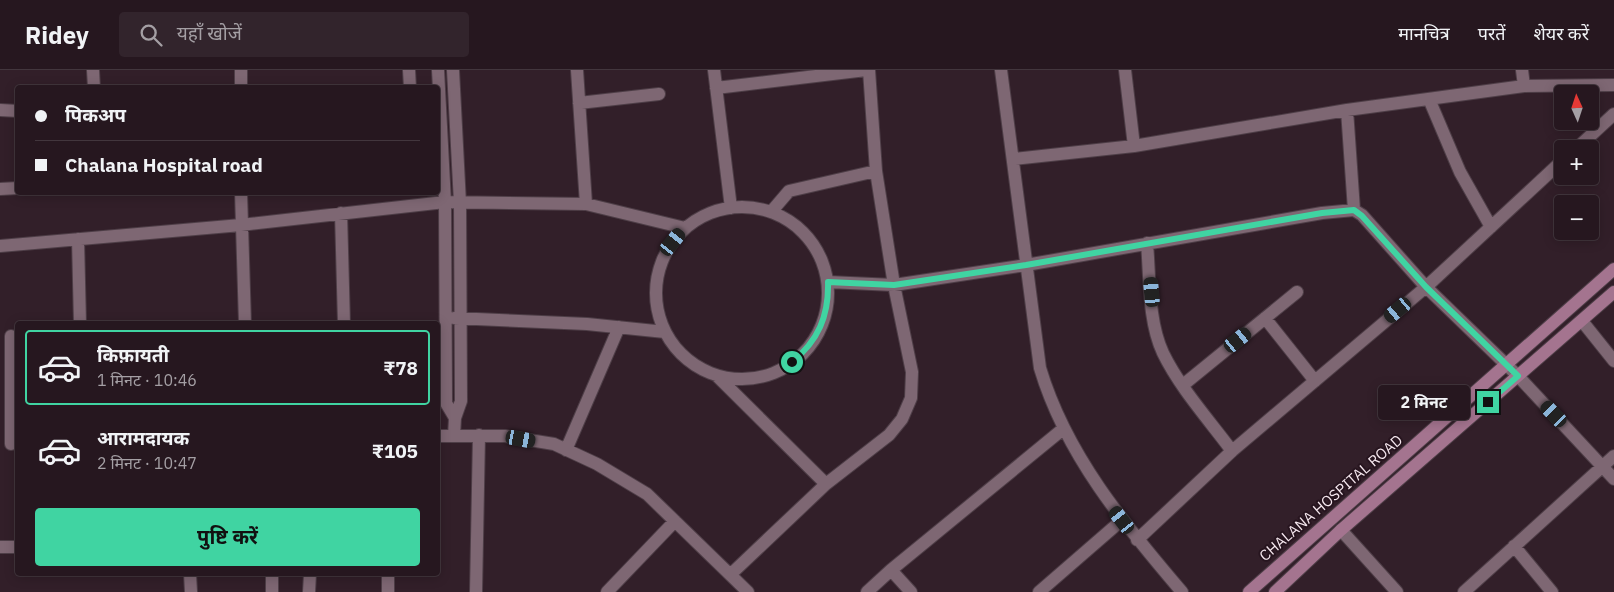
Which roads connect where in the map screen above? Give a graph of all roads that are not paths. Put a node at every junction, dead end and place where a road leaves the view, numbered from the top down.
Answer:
1 (93, 70) edge
2 (241, 70) edge
3 (409, 70) edge
4 (438, 70) edge
5 (453, 70) edge
6 (576, 70) edge
7 (714, 70) edge
8 (868, 70) edge
9 (1000, 70) edge
10 (1125, 70) edge
11 (1522, 70) edge
12 (94, 85) edge
13 (241, 85) edge
14 (410, 85) edge
15 (439, 85) edge
16 (1614, 85) edge
17 (1524, 86) junction
18 (716, 88) junction
19 (659, 94) dead end
20 (1429, 99) junction
21 (579, 103) junction
22 (440, 108) edge
23 (0, 110) edge
24 (1347, 110) junction
25 (15, 111) edge
26 (1614, 114) edge
27 (1586, 140) edge
28 (1134, 146) junction
29 (1013, 159) junction
30 (1554, 168) edge
31 (876, 171) junction
32 (15, 188) edge
33 (0, 189) edge
34 (241, 195) edge
35 (445, 202) junction
36 (460, 202) junction
37 (586, 204) junction
38 (731, 208) junction
39 (1354, 210) junction
40 (341, 212) junction
41 (771, 212) junction
42 (241, 225) junction
43 (1491, 227) junction
44 (684, 228) junction
45 (78, 239) junction
46 (1147, 243) junction
47 (0, 246) edge
48 (1026, 265) junction
49 (1614, 269) edge
50 (828, 282) junction
51 (894, 285) junction
52 (1426, 287) junction
53 (1297, 292) dead end
54 (1614, 292) edge
55 (446, 318) junction
56 (461, 318) junction
57 (1266, 318) junction
58 (80, 321) edge
59 (245, 321) edge
60 (344, 321) edge
61 (1582, 321) junction
62 (619, 327) junction
63 (666, 332) junction
64 (9, 336) edge
65 (1614, 361) edge
66 (1506, 365) junction
67 (716, 375) junction
68 (1518, 376) junction
69 (1315, 381) junction
70 (1183, 385) junction
71 (455, 418) junction
72 (1063, 429) junction
73 (479, 435) junction
74 (440, 436) edge
75 (454, 436) junction
76 (10, 444) edge
77 (566, 450) junction
78 (1232, 452) junction
79 (1614, 456) edge
80 (1602, 465) junction
81 (1614, 479) edge
82 (826, 484) junction
83 (1122, 520) junction
84 (675, 521) junction
85 (1341, 530) junction
86 (1137, 540) junction
87 (15, 546) edge
88 (1514, 546) junction
89 (0, 547) edge
90 (891, 570) junction
91 (732, 574) junction
92 (190, 576) edge
93 (272, 576) edge
94 (310, 576) edge
95 (388, 576) edge
96 (191, 592) edge
97 (272, 592) edge
98 (310, 592) edge
99 (388, 592) edge
100 (476, 592) edge
101 (607, 592) edge
102 (748, 592) edge
103 (867, 592) edge
104 (911, 592) edge
105 (1039, 592) edge
106 (1182, 592) edge
107 (1249, 592) edge
108 (1275, 592) edge
109 (1397, 592) edge
110 (1464, 592) edge
111 (1552, 592) edge

1 - 12 street
2 - 13 street
3 - 14 street
4 - 15 street
5 - 36 street
6 - 21 street
7 - 18 street
8 - 18 street
8 - 31 street
9 - 29 street
10 - 28 street
11 - 17 street
16 - 17 street
17 - 20 street
18 - 38 street
19 - 21 street
20 - 24 street
20 - 43 street
21 - 37 street
22 - 35 street
23 - 25 street
24 - 28 street
24 - 39 street
26 - 27 street
28 - 29 street
29 - 48 street
30 - 43 street
31 - 41 street
31 - 51 street
32 - 33 street
34 - 42 street
35 - 36 street
35 - 40 street
35 - 55 street
36 - 37 street
36 - 56 street
37 - 44 street
38 - 41 street
38 - 44 street
39 - 46 street
39 - 52 street
40 - 42 street
40 - 60 street
41 - 50 street
42 - 45 street
42 - 59 street
43 - 52 street
44 - 63 street
45 - 47 street
45 - 58 street
46 - 48 street
46 - 70 street
48 - 51 street
48 - 72 street
49 - 66 street, CHALANA HOSPITAL ROAD
50 - 51 street
50 - 67 street
51 - 82 street
52 - 66 street
52 - 69 street
53 - 57 street
54 - 61 street, CHALANA HOSPITAL ROAD
55 - 56 street
55 - 71 street
56 - 62 street
56 - 71 street
57 - 69 street
57 - 70 street
61 - 65 street
61 - 68 street, CHALANA HOSPITAL ROAD
62 - 63 street
62 - 77 street
63 - 67 street
64 - 76 street
66 - 68 street
66 - 107 street, CHALANA HOSPITAL ROAD
67 - 82 street
68 - 80 street
68 - 85 street, CHALANA HOSPITAL ROAD
69 - 78 street
70 - 78 street
71 - 75 street
72 - 83 street
72 - 90 street
73 - 75 street
73 - 77 street
73 - 100 street
74 - 75 street
77 - 84 street
78 - 86 street
79 - 80 street
80 - 81 street
80 - 88 street
82 - 91 street
83 - 86 street
83 - 105 street
84 - 91 street
84 - 101 street
85 - 108 street, CHALANA HOSPITAL ROAD
85 - 109 street
86 - 106 street
87 - 89 street
88 - 110 street
88 - 111 street
90 - 103 street
90 - 104 street
91 - 102 street
92 - 96 street
93 - 97 street
94 - 98 street
95 - 99 street

